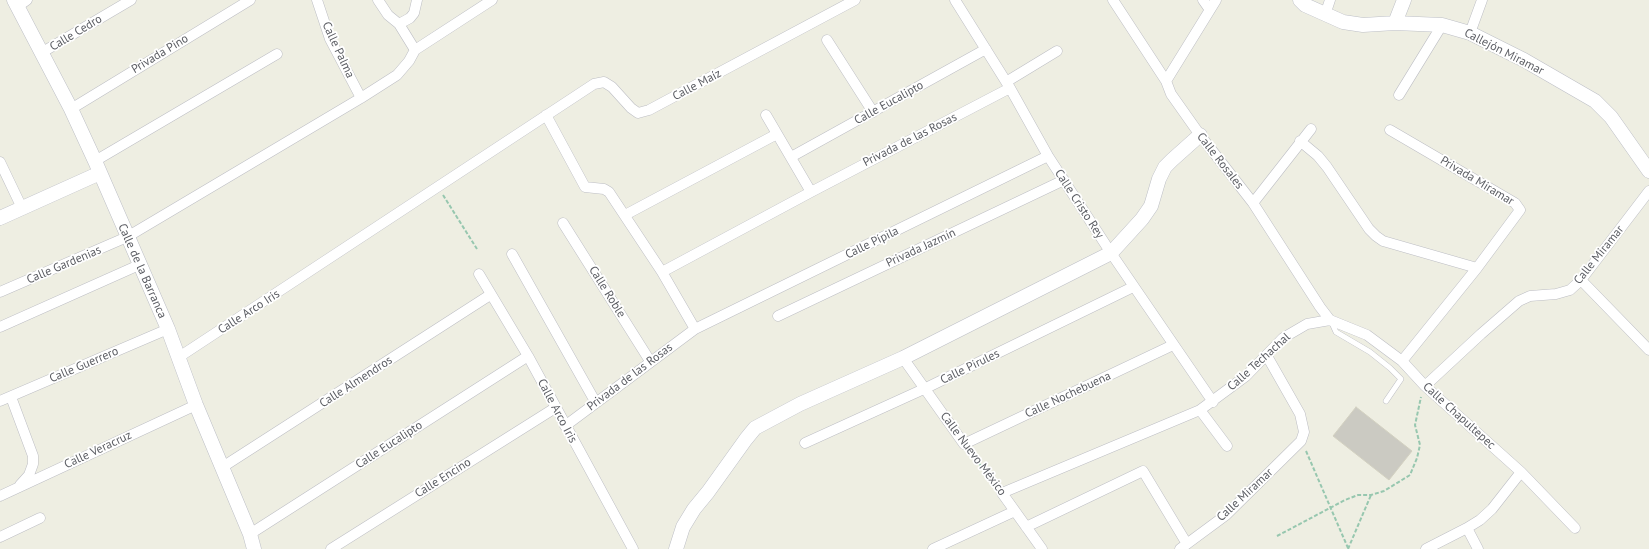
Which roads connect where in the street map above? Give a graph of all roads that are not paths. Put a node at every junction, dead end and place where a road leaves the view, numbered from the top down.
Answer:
1 (131, 0) edge
2 (250, 0) edge
3 (317, 0) edge
4 (378, 0) edge
5 (417, 0) edge
6 (492, 0) edge
7 (855, 0) edge
8 (955, 0) edge
9 (1113, 0) edge
10 (1203, 0) edge
11 (1216, 0) edge
12 (1300, 0) edge
13 (1330, 0) edge
14 (1404, 0) edge
15 (1482, 0) edge
16 (19, 2) edge
17 (1210, 10) junction
18 (1325, 15) junction
19 (1395, 23) junction
20 (399, 24) junction
21 (1442, 25) junction
22 (1470, 33) junction
23 (826, 40) dead end
24 (986, 49) junction
25 (415, 50) junction
26 (1057, 51) dead end
27 (41, 53) junction
28 (277, 54) dead end
29 (1166, 81) junction
30 (1008, 85) junction
31 (1399, 95) dead end
32 (361, 98) junction
33 (71, 109) junction
34 (873, 112) junction
35 (546, 115) junction
36 (766, 115) dead end
37 (1310, 129) dead end
38 (1390, 130) dead end
39 (778, 134) junction
40 (1200, 135) junction
41 (1300, 141) junction
42 (1048, 156) junction
43 (791, 157) junction
44 (0, 162) edge
45 (97, 167) junction
46 (1649, 171) edge
47 (1064, 180) junction
48 (1649, 191) edge
49 (811, 192) junction
50 (1253, 203) junction
51 (22, 208) junction
52 (625, 215) junction
53 (0, 218) edge
54 (563, 223) dead end
55 (127, 237) junction
56 (1110, 253) junction
57 (512, 254) dead end
58 (139, 265) junction
59 (1477, 268) junction
60 (662, 272) junction
61 (478, 274) dead end
62 (1581, 280) junction
63 (1133, 287) junction
64 (0, 292) edge
65 (490, 295) junction
66 (778, 316) dead end
67 (1330, 320) junction
68 (0, 327) edge
69 (168, 329) junction
70 (696, 329) junction
71 (1173, 345) junction
72 (1649, 350) edge
73 (528, 356) junction
74 (1267, 356) junction
75 (179, 357) junction
76 (903, 358) junction
77 (650, 361) junction
78 (1402, 361) junction
79 (1425, 386) junction
80 (926, 388) junction
81 (11, 397) junction
82 (0, 401) edge
83 (1386, 401) dead end
84 (1213, 402) junction
85 (596, 403) junction
86 (196, 405) junction
87 (555, 408) junction
88 (1200, 410) junction
89 (565, 426) junction
90 (805, 443) dead end
91 (964, 444) joint
92 (1227, 446) dead end
93 (221, 468) junction
94 (1521, 472) junction
95 (18, 487) junction
96 (1002, 493) joint
97 (0, 496) edge
98 (1015, 511) junction
99 (40, 518) dead end
100 (1026, 527) junction
101 (1468, 528) junction
102 (1575, 528) dead end
103 (0, 537) edge
104 (252, 545) edge
105 (1183, 546) edge
106 (1039, 548) edge
107 (331, 549) edge
108 (633, 549) edge
109 (676, 549) edge
110 (933, 549) edge
111 (1426, 549) edge
112 (1478, 549) edge

1 - 27 street, Calle Cedro
2 - 33 street, Privada Pino
3 - 32 street, Calle Palma
4 - 20 street
5 - 20 street
6 - 25 street
7 - 35 street, Calle Maíz
8 - 24 street, Calle Cristo Rey
9 - 29 street, Calle Rosales
10 - 17 street
11 - 17 street
12 - 18 street, Callejón Miramar
13 - 18 street
14 - 19 street
15 - 22 street
16 - 27 street, Calle de la Barranca
17 - 29 street
18 - 19 street, Callejón Miramar
19 - 21 street, Callejón Miramar
20 - 25 street
21 - 22 street, Callejón Miramar
21 - 31 street
22 - 46 street, Callejón Miramar
23 - 34 street
24 - 30 street, Calle Cristo Rey
24 - 34 street, Calle Eucalipto
25 - 32 street, Calle Gardenias
26 - 30 street, Privada de las Rosas
27 - 33 street, Calle de la Barranca
28 - 45 street
29 - 40 street, Calle Rosales
30 - 42 street, Calle Cristo Rey
30 - 49 street, Privada de las Rosas
32 - 55 street, Calle Gardenias
33 - 45 street, Calle de la Barranca
34 - 43 street, Calle Eucalipto
35 - 52 street
35 - 75 street, Calle Arco Iris
36 - 39 street
37 - 41 street
38 - 59 street, Privada Miramar
39 - 43 street
39 - 52 street
40 - 50 street, Calle Rosales
40 - 56 street
41 - 50 street
41 - 59 street
42 - 47 street, Calle Cristo Rey
42 - 70 street, Calle Pípila
43 - 49 street
44 - 51 street
45 - 51 street
45 - 55 street, Calle de la Barranca
47 - 56 street, Calle Cristo Rey
47 - 66 street, Privada Jazmín
48 - 62 street, Calle Miramar
49 - 60 street
50 - 67 street, Calle Rosales
51 - 53 street
52 - 60 street
54 - 77 street, Calle Roble
55 - 58 street, Calle de la Barranca
55 - 64 street, Calle Gardenias
56 - 63 street, Calle Cristo Rey
56 - 76 street
57 - 85 street
58 - 68 street
58 - 69 street, Calle de la Barranca
59 - 78 street
60 - 70 street
61 - 65 street, Calle Arco Iris
62 - 72 street
62 - 79 street, Calle Miramar
63 - 71 street, Calle Cristo Rey
63 - 80 street, Calle Pirules
65 - 73 street, Calle Arco Iris
65 - 93 street, Calle Almendros
67 - 74 street, Calle Techachal
67 - 78 street, Calle Chapultepec
67 - 83 lane
69 - 75 street, Calle de la Barranca
69 - 81 street, Calle Guerrero
70 - 77 street, Privada de las Rosas
71 - 84 street, Calle Cristo Rey
71 - 91 street, Calle Nochebuena
73 - 87 street, Calle Arco Iris
73 - 104 street, Calle Eucalipto
74 - 84 street, Calle Techachal
74 - 105 street, Calle Miramar
75 - 86 street, Calle de la Barranca
76 - 80 street, Calle Nuevo México
76 - 109 street
77 - 85 street, Privada de las Rosas
78 - 79 street, Calle Chapultepec
79 - 94 street, Calle Chapultepec
80 - 90 street, Calle Pirules
80 - 91 street, Calle Nuevo México
81 - 82 street, Calle Guerrero
81 - 95 street
84 - 88 street, Calle Techachal
85 - 89 street, Privada de las Rosas
86 - 93 street, Calle de la Barranca
86 - 95 street, Calle Veracruz
87 - 89 street, Calle Arco Iris
87 - 107 street, Calle Encino
88 - 92 street
88 - 96 street, Calle Techachal
89 - 108 street, Calle Arco Iris
93 - 104 street, Calle de la Barranca
94 - 101 street
94 - 102 street, Calle Chapultepec
95 - 97 street, Calle Veracruz
96 - 98 street, Calle Nuevo México
98 - 100 street, Calle Nuevo México
98 - 110 street
99 - 103 street
100 - 105 street
100 - 106 street, Calle Nuevo México
101 - 111 street
101 - 112 street

